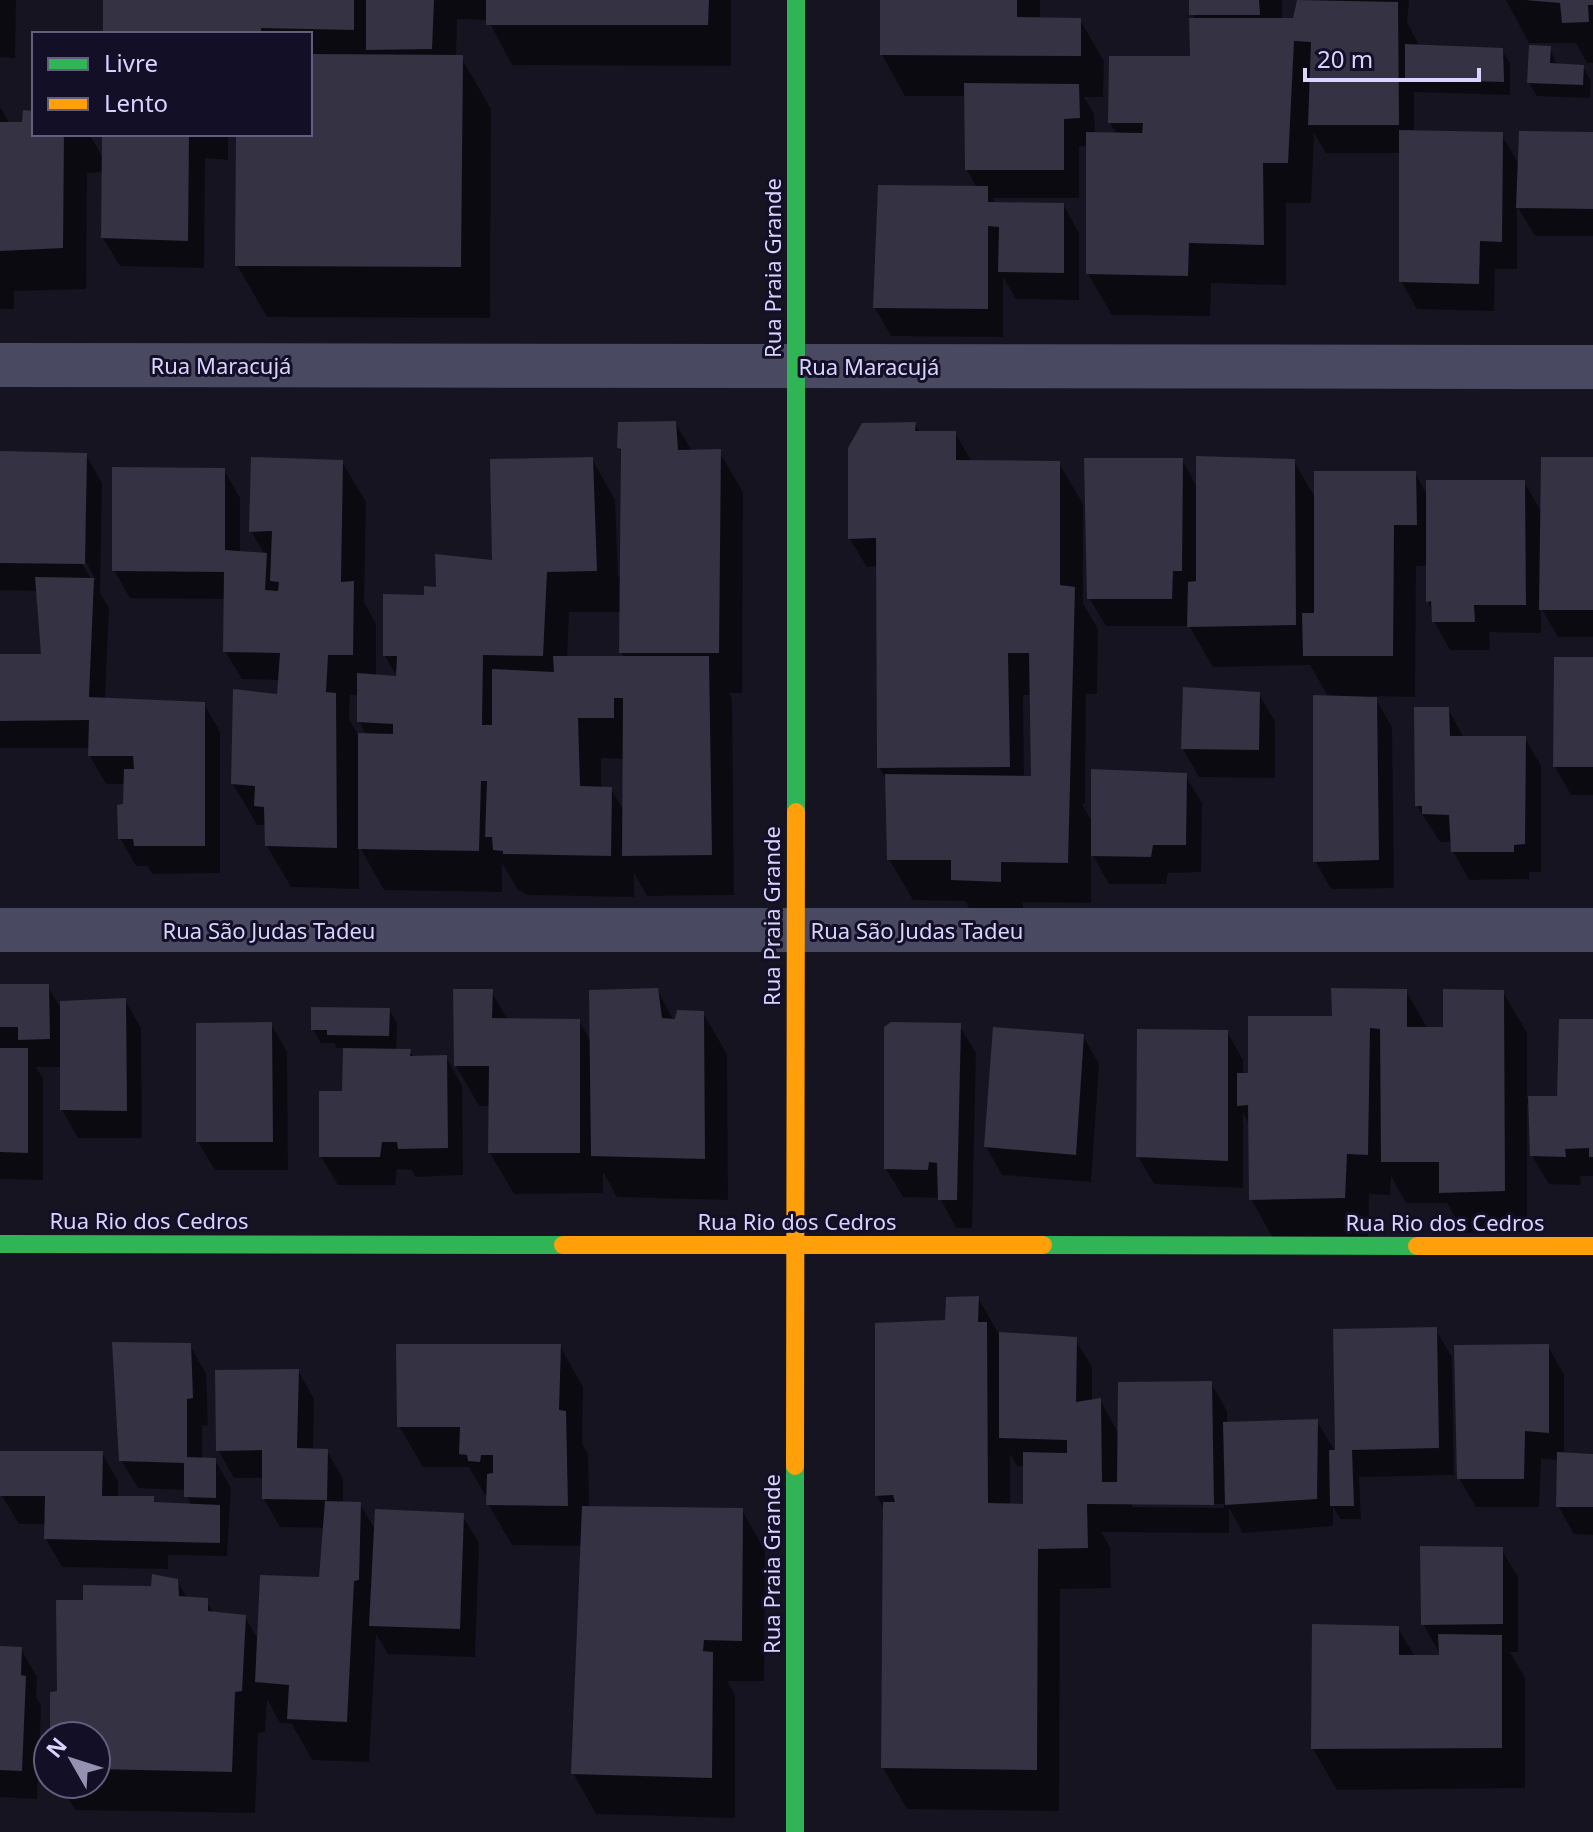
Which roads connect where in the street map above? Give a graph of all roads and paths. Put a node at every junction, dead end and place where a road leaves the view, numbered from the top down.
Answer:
1 (796, 0) edge
2 (0, 365) edge
3 (796, 366) junction
4 (1593, 367) edge
5 (0, 930) edge
6 (794, 930) junction
7 (1593, 930) edge
8 (0, 1244) edge
9 (795, 1245) junction
10 (1593, 1246) edge
11 (795, 1832) edge

1 - 3 street, Rua Praia Grande
2 - 3 street, Rua Maracujá
3 - 4 street, Rua Maracujá
3 - 6 street, Rua Praia Grande
5 - 6 street, Rua São Judas Tadeu
6 - 7 street, Rua São Judas Tadeu
6 - 9 street, Rua Praia Grande
8 - 9 street, Rua Rio dos Cedros
9 - 10 street, Rua Rio dos Cedros
9 - 11 street, Rua Praia Grande

